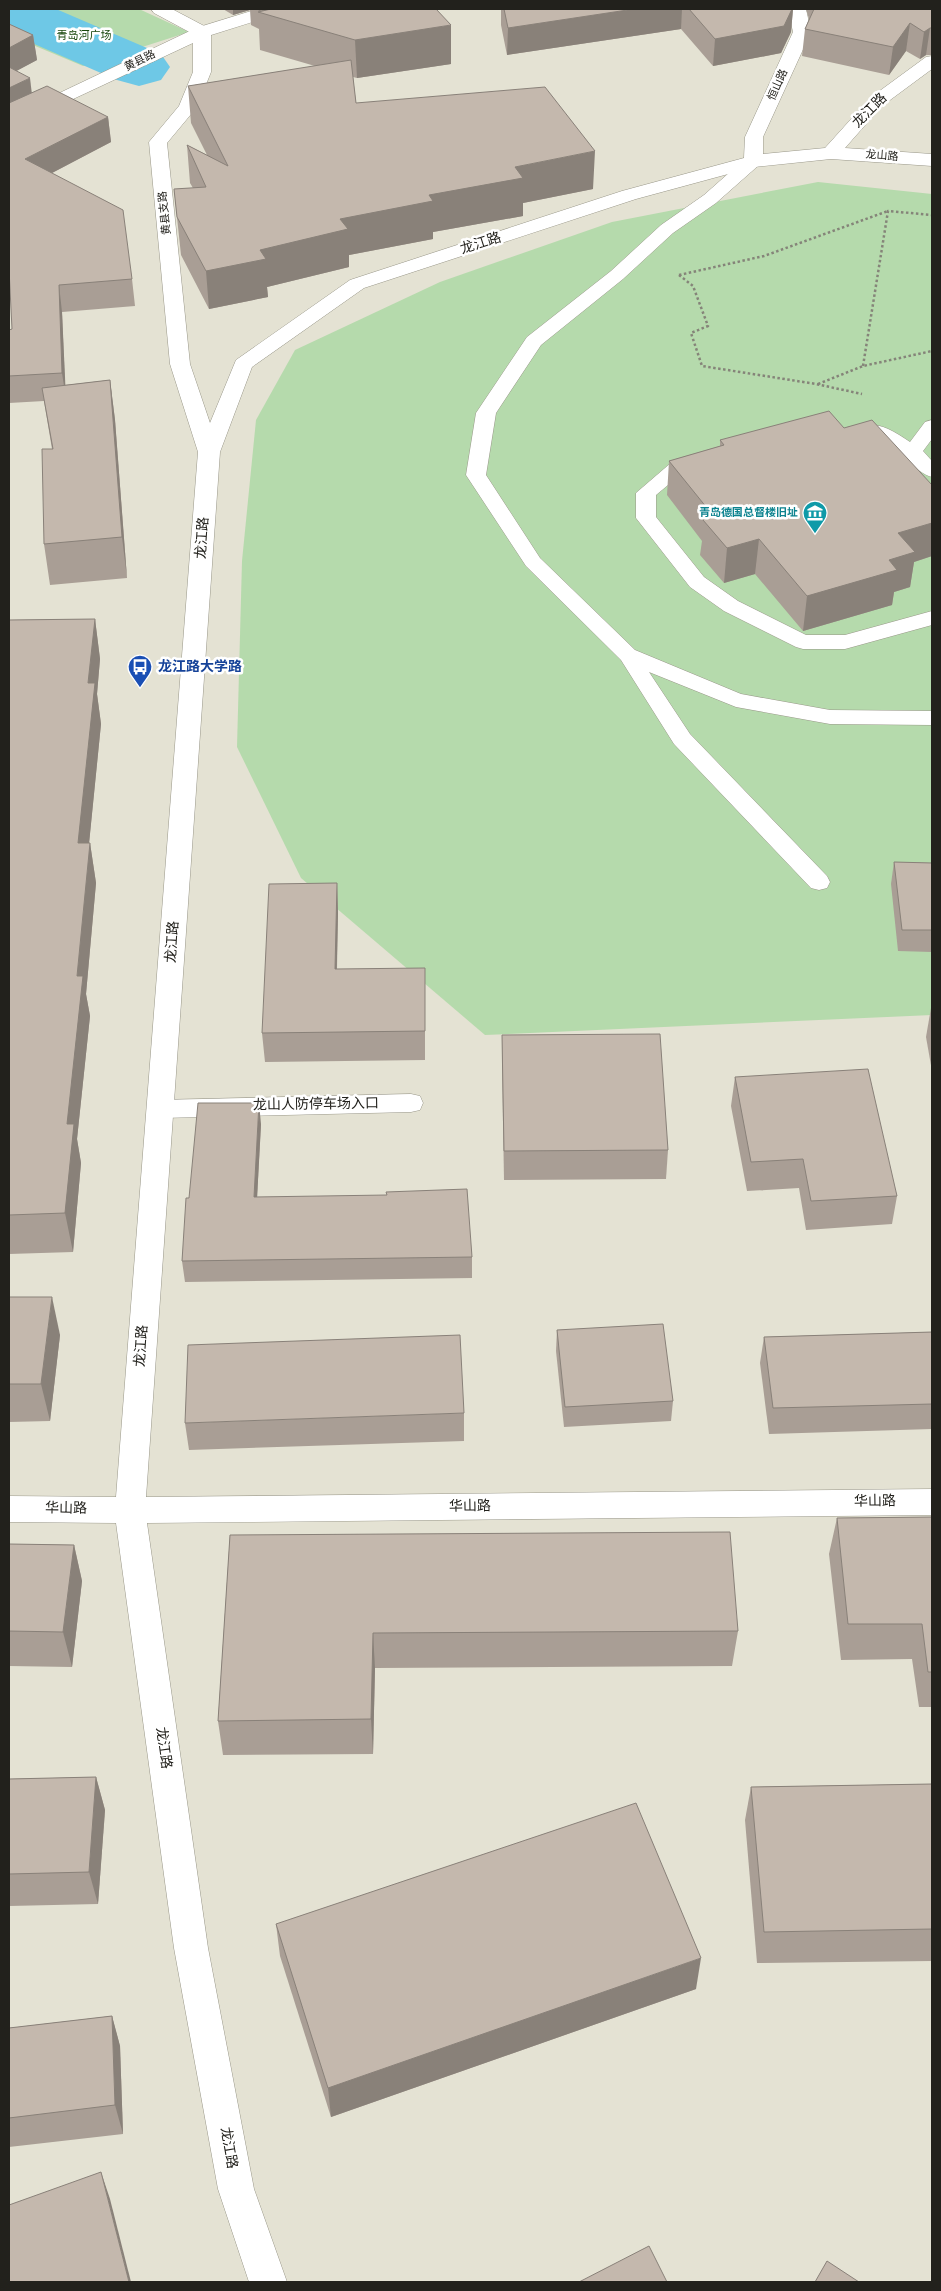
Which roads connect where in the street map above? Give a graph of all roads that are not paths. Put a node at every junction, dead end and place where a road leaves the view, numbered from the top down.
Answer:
1 (160, 9) edge
2 (275, 9) edge
3 (797, 9) edge
4 (201, 32) junction
5 (932, 61) edge
6 (9, 124) edge
7 (831, 153) junction
8 (932, 160) edge
9 (753, 161) junction
10 (932, 426) edge
11 (833, 433) edge
12 (209, 452) junction
13 (912, 452) junction
14 (718, 457) edge
15 (932, 471) edge
16 (932, 618) edge
17 (628, 655) junction
18 (932, 718) edge
19 (819, 882) dead end
20 (411, 1103) dead end
21 (160, 1109) junction
22 (932, 1502) edge
23 (9, 1509) edge
24 (130, 1510) junction
25 (268, 2282) edge

1 - 4 street
2 - 4 street, 黄县路
3 - 9 street, 恒山路
4 - 6 street, 黄县路
4 - 12 street, 黄县支路
5 - 7 street, 龙江路
7 - 8 street, 龙山路
7 - 9 street, 龙江路
9 - 12 street, 龙江路
9 - 17 lane
10 - 13 lane
11 - 13 lane
12 - 21 street, 龙江路
13 - 15 lane
14 - 16 lane
17 - 18 lane
17 - 19 lane
20 - 21 lane, 龙山人防停车场入口
21 - 24 street, 龙江路
22 - 24 street, 华山路
23 - 24 street, 华山路
24 - 25 street, 龙江路

